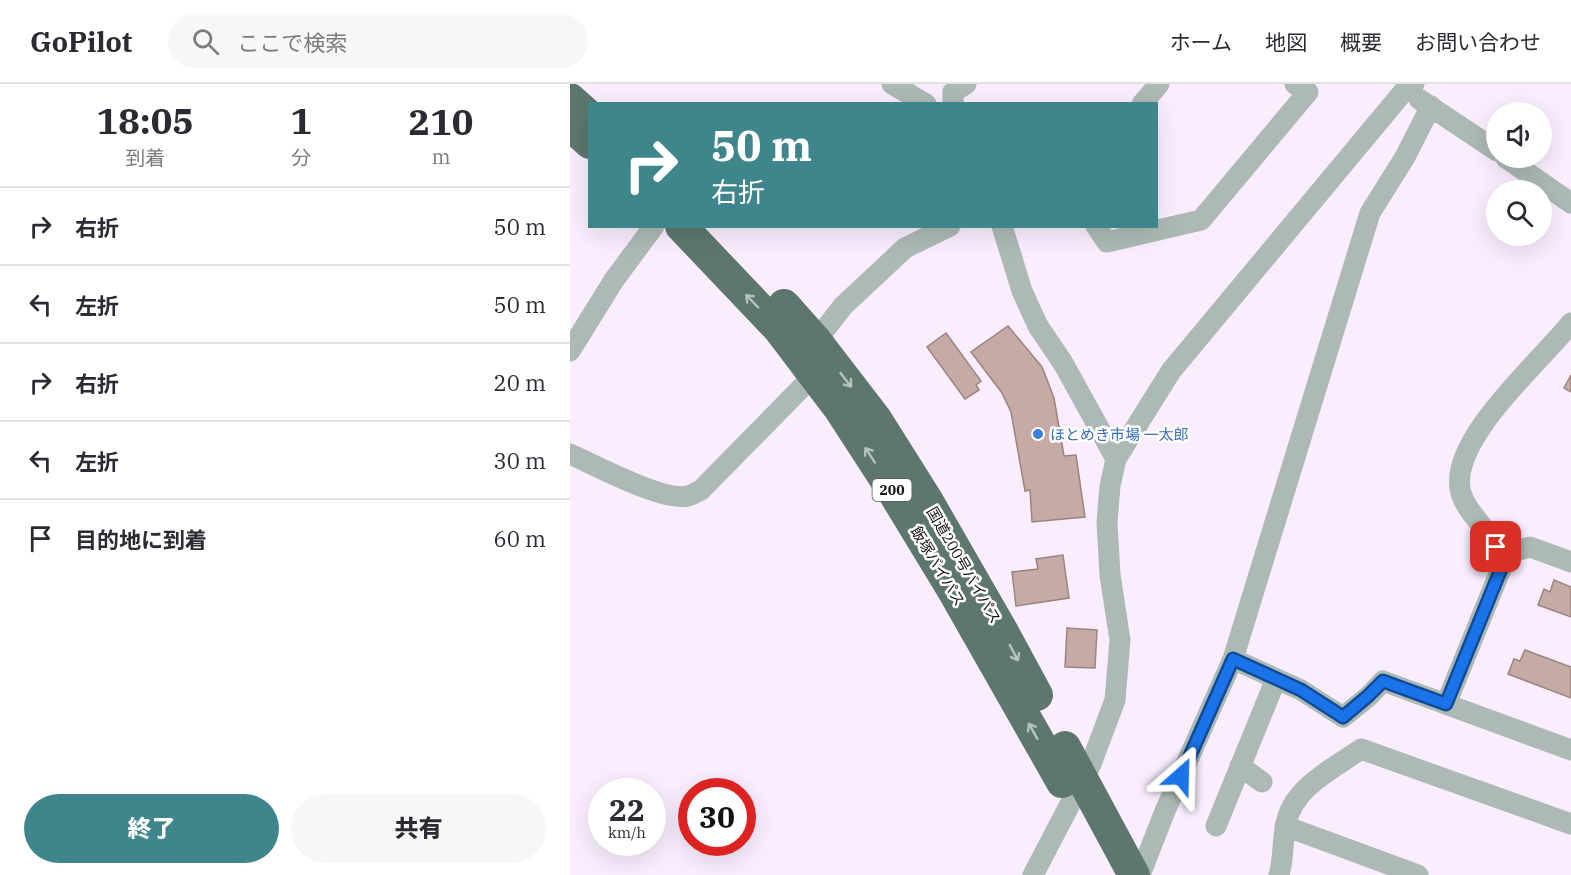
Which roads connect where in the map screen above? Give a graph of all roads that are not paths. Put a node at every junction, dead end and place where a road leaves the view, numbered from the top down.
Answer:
1 (892, 84) edge
2 (966, 84) edge
3 (1159, 84) edge
4 (1295, 84) edge
5 (1404, 86) edge
6 (570, 99) edge
7 (923, 102) edge
8 (953, 102) edge
9 (1144, 102) edge
10 (1431, 106) junction
11 (588, 115) edge
12 (570, 125) edge
13 (588, 141) edge
14 (1486, 144) edge
15 (1521, 168) edge
16 (1571, 202) edge
17 (653, 228) edge
18 (683, 228) edge
19 (711, 228) edge
20 (946, 228) edge
21 (1003, 228) edge
22 (1097, 228) edge
23 (1571, 323) edge
24 (816, 341) junction
25 (570, 351) edge
26 (814, 375) junction
27 (570, 454) edge
28 (1116, 459) junction
29 (1498, 556) junction
30 (1571, 562) edge
31 (1233, 659) junction
32 (1276, 679) junction
33 (1446, 704) junction
34 (1571, 750) edge
35 (1240, 766) junction
36 (1262, 782) dead end
37 (1571, 824) edge
38 (1216, 825) dead end
39 (1285, 826) junction
40 (1033, 875) edge
41 (1113, 875) edge
42 (1134, 875) edge
43 (1140, 875) edge
44 (1279, 875) edge
45 (1418, 875) edge

1 - 7 street
2 - 8 street
3 - 9 street
4 - 22 street
5 - 10 street
5 - 28 street
6 - 11 highway
10 - 14 street
10 - 31 street
12 - 13 highway
15 - 16 street
17 - 25 street
26 -> 18 highway, 飯塚バイパス / 200
19 - 24 highway, 国道200号バイパス / 200
20 - 24 street
21 - 28 street
23 - 29 street
24 - 26 street
24 -> 42 highway, 国道200号バイパス / 200, bridge
26 - 27 street
41 -> 26 highway, 飯塚バイパス / 200
28 - 40 street
29 - 30 street
29 - 33 street
31 - 32 street
31 - 43 street
32 - 33 street
32 - 35 street
33 - 34 street
35 - 36 street
35 - 38 street
37 - 39 street
39 - 44 street
39 - 45 street

